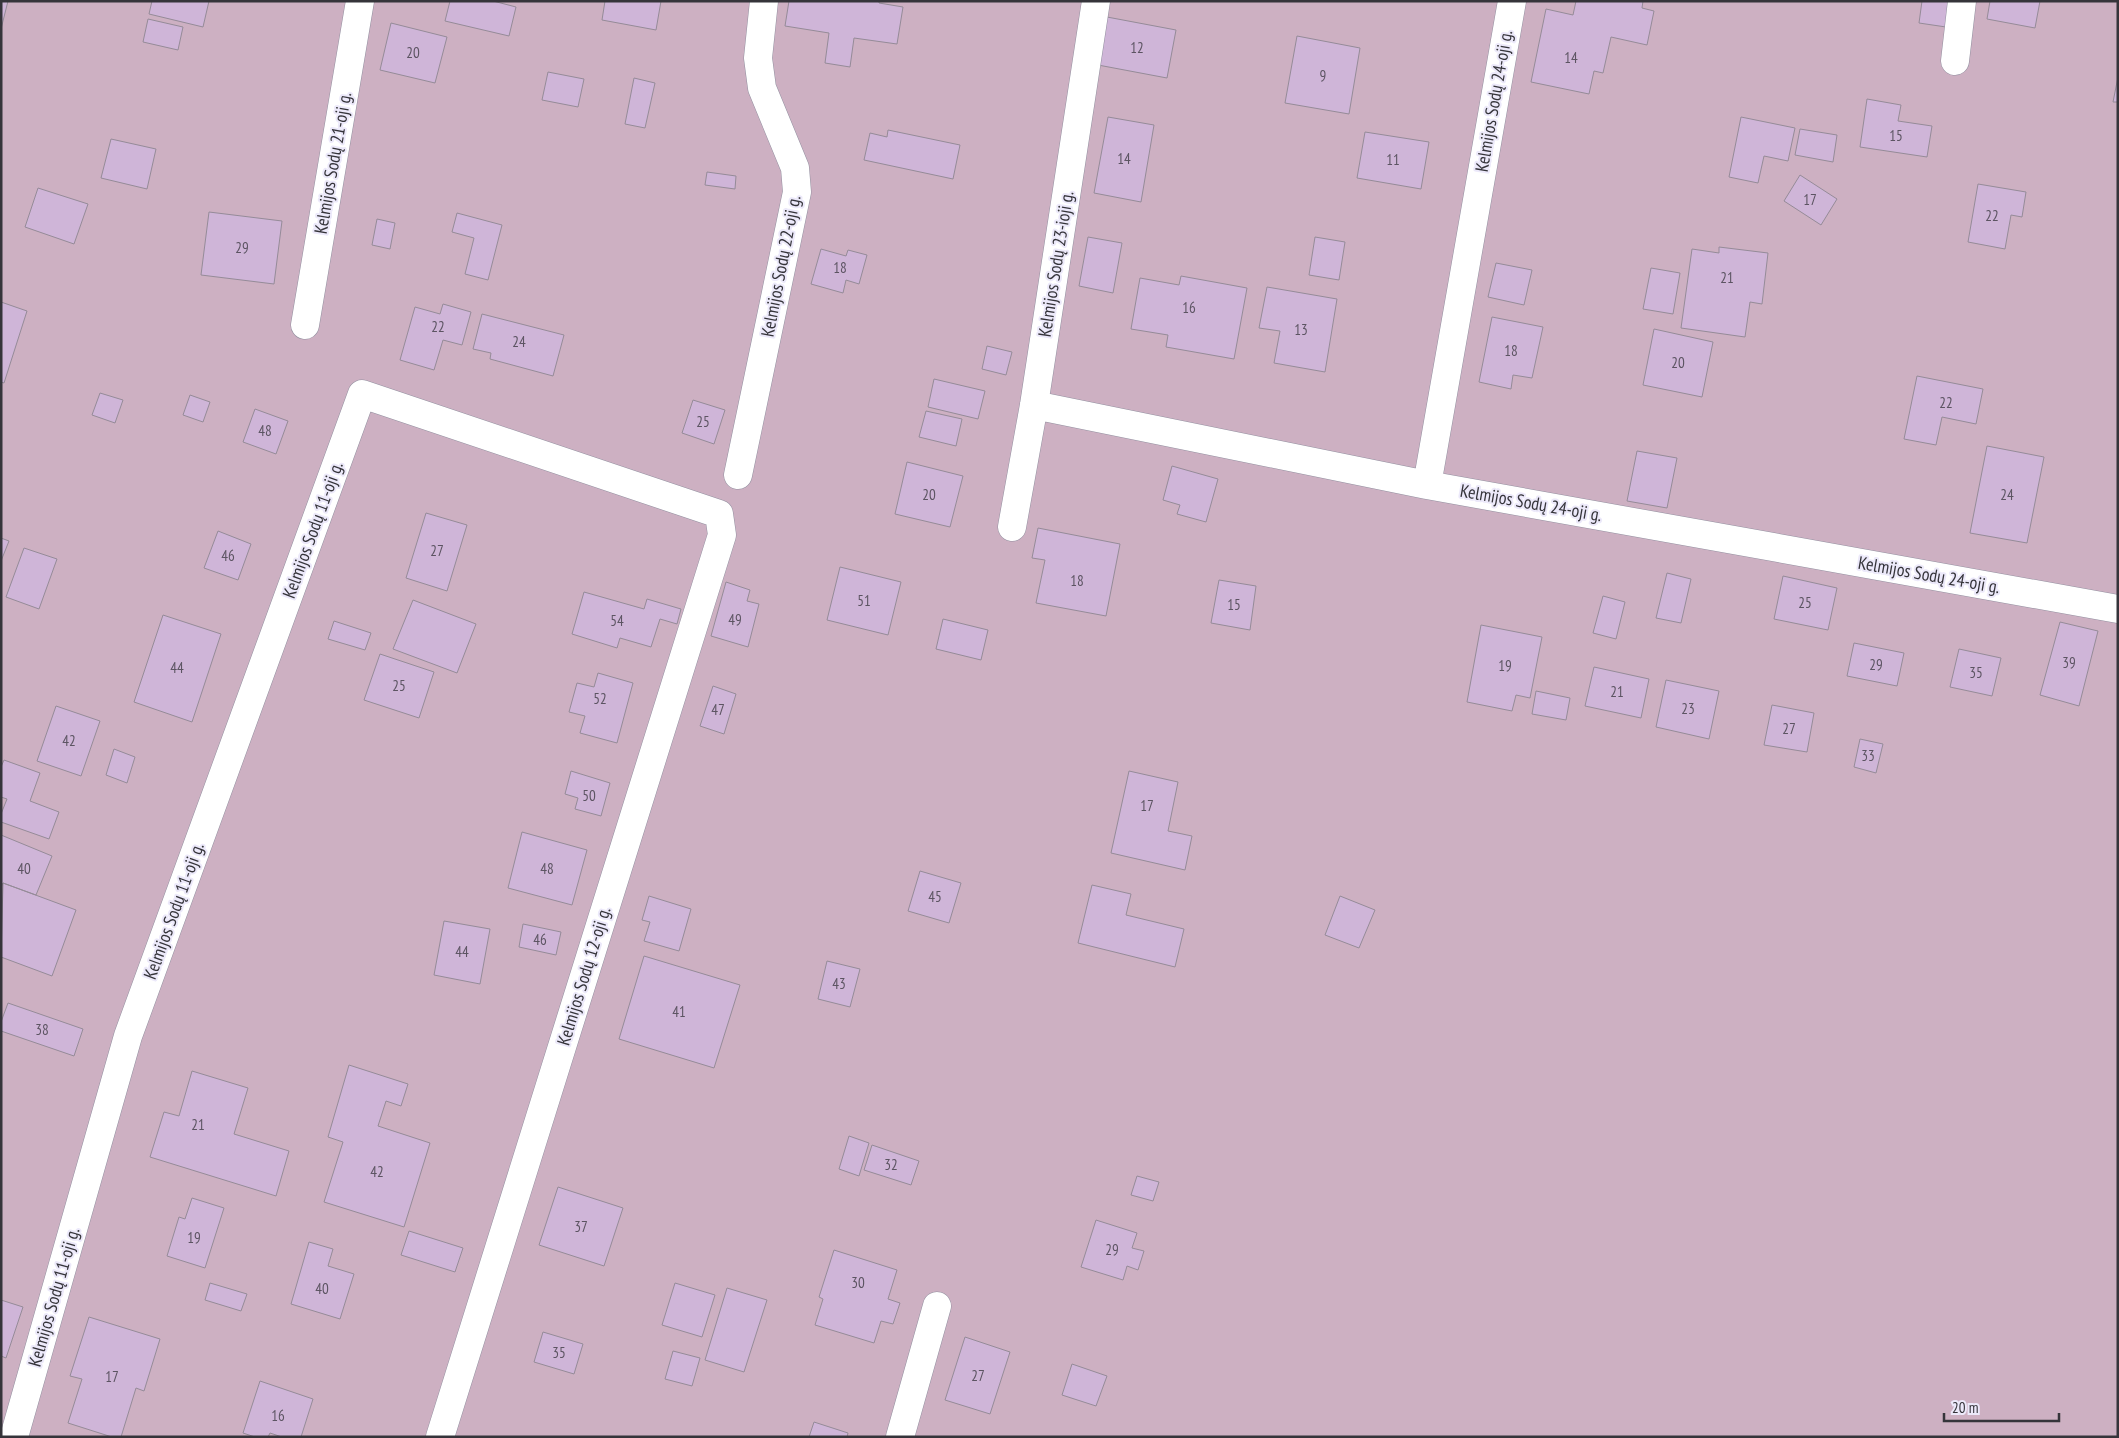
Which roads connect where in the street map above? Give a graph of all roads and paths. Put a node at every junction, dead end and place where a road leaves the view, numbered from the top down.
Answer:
1 (360, 1) edge
2 (764, 1) edge
3 (1096, 1) edge
4 (1512, 1) edge
5 (1962, 1) edge
6 (1955, 61) dead end
7 (305, 325) dead end
8 (362, 394) joint
9 (1034, 406) junction
10 (738, 475) dead end
11 (1427, 485) junction
12 (1012, 527) dead end
13 (2118, 609) edge
14 (938, 1306) dead end
15 (14, 1437) edge
16 (440, 1437) edge
17 (900, 1437) edge

1 - 7 street, Kelmijos Sodų 21-oji g.
2 - 10 street, Kelmijos Sodų 22-oji g.
3 - 9 street, Kelmijos Sodų 23-ioji g.
4 - 11 street, Kelmijos Sodų 24-oji g.
5 - 6 street
8 - 15 street, Kelmijos Sodų 11-oji g.
8 - 16 street, Kelmijos Sodų 12-oji g.
9 - 11 street
9 - 12 street, Kelmijos Sodų 23-ioji g.
11 - 13 street, Kelmijos Sodų 24-oji g.
14 - 17 street

